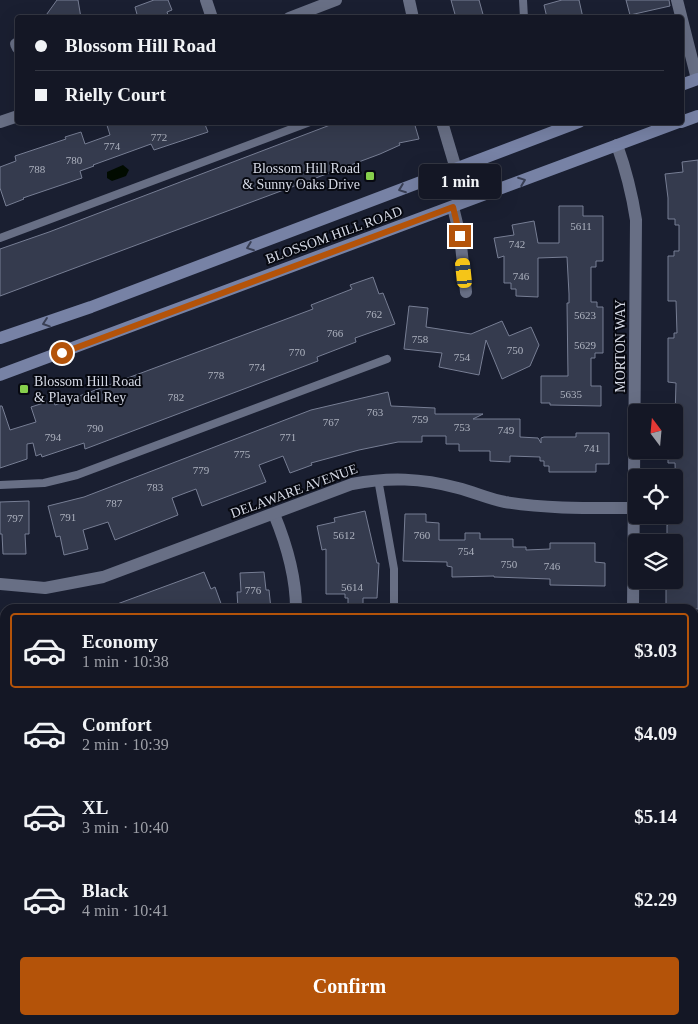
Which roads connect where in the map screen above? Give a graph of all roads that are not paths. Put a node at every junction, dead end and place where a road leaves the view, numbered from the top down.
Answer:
1 (206, 0) edge
2 (336, 0) edge
3 (409, 0) edge
4 (523, 0) edge
5 (677, 0) edge
6 (211, 15) edge
7 (297, 15) edge
8 (413, 15) edge
9 (524, 15) edge
10 (681, 15) edge
11 (684, 26) edge
12 (698, 79) edge
13 (684, 84) edge
14 (698, 116) edge
15 (15, 117) edge
16 (684, 121) edge
17 (0, 122) edge
18 (302, 125) edge
19 (443, 125) edge
20 (672, 125) edge
21 (553, 127) edge
22 (617, 145) junction
23 (456, 169) junction
24 (453, 207) junction
25 (0, 238) edge
26 (466, 292) dead end
27 (0, 338) edge
28 (387, 359) dead end
29 (0, 375) edge
30 (635, 469) edge
31 (378, 479) junction
32 (0, 485) edge
33 (628, 508) edge
34 (274, 514) junction
35 (635, 524) edge
36 (0, 584) edge
37 (296, 604) edge
38 (394, 604) edge
39 (633, 604) edge

1 - 6 street
2 - 7 street
3 - 8 street
4 - 9 lane
5 - 10 street
11 - 12 street
12 - 13 main road
14 - 16 main road, BLOSSOM HILL ROAD
15 - 17 street
18 - 25 lane
19 - 23 street
20 - 22 main road, BLOSSOM HILL ROAD
21 - 23 main road, BLOSSOM HILL ROAD
24 -> 22 main road, BLOSSOM HILL ROAD
22 - 30 street, MORTON WAY
23 -> 27 main road, BLOSSOM HILL ROAD
24 - 26 street
24 - 29 main road, BLOSSOM HILL ROAD
28 - 32 lane
31 - 33 street, DELAWARE AVENUE
31 - 34 street, DELAWARE AVENUE
31 - 38 lane
34 - 36 street, DELAWARE AVENUE
34 - 37 street
35 - 39 street, MORTON WAY

